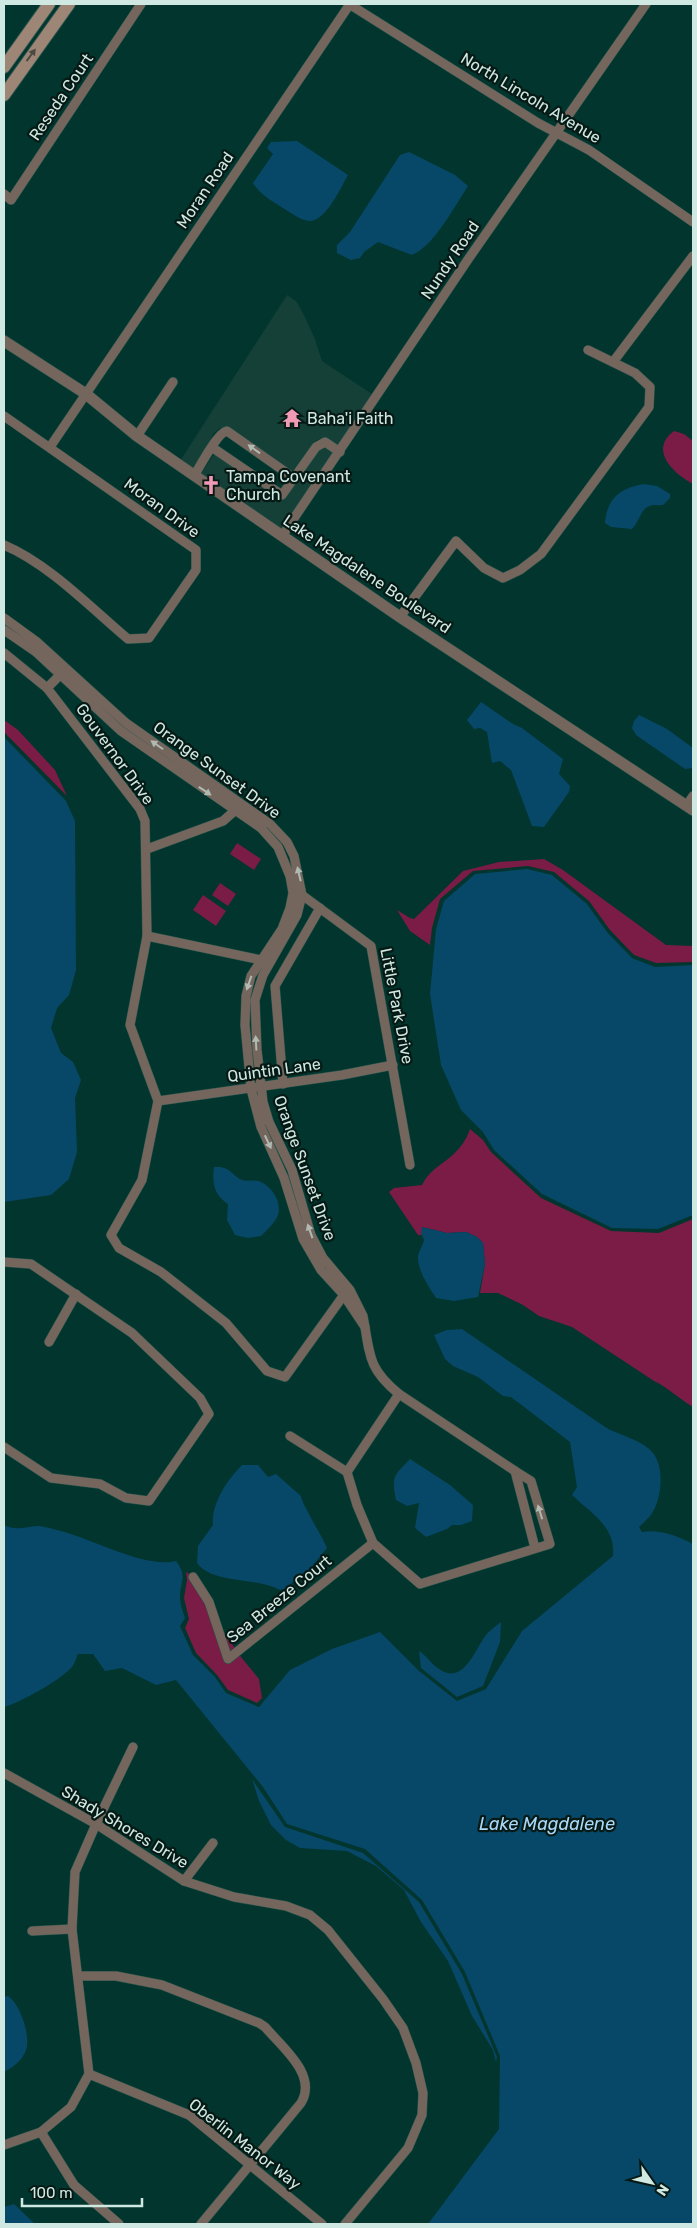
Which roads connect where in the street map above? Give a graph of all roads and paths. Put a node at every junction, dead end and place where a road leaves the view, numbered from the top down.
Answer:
1 (49, 4) edge
2 (69, 4) edge
3 (141, 4) edge
4 (350, 4) edge
5 (646, 4) edge
6 (4, 67) edge
7 (4, 95) edge
8 (556, 132) junction
9 (4, 194) edge
10 (693, 222) edge
11 (693, 256) edge
12 (4, 340) edge
13 (588, 350) dead end
14 (613, 362) junction
15 (173, 382) dead end
16 (86, 394) junction
17 (4, 417) edge
18 (137, 436) junction
19 (50, 447) junction
20 (212, 448) junction
21 (340, 452) junction
22 (194, 476) junction
23 (294, 478) junction
24 (282, 536) junction
25 (4, 545) edge
26 (400, 617) junction
27 (4, 618) edge
28 (4, 630) edge
29 (4, 654) edge
30 (64, 671) junction
31 (47, 688) junction
32 (691, 804) edge
33 (239, 808) junction
34 (147, 849) junction
35 (297, 894) junction
36 (320, 908) junction
37 (147, 936) junction
38 (265, 961) junction
39 (394, 1065) junction
40 (283, 1084) junction
41 (255, 1088) junction
42 (158, 1101) junction
43 (410, 1165) dead end
44 (4, 1262) edge
45 (346, 1292) junction
46 (76, 1294) junction
47 (49, 1342) dead end
48 (399, 1394) junction
49 (290, 1436) dead end
50 (4, 1447) edge
51 (515, 1470) junction
52 (347, 1472) junction
53 (373, 1543) junction
54 (535, 1548) junction
55 (193, 1577) dead end
56 (133, 1747) dead end
57 (4, 1773) edge
58 (96, 1824) junction
59 (213, 1843) dead end
60 (184, 1881) junction
61 (72, 1929) junction
62 (32, 1931) dead end
63 (78, 1976) junction
64 (89, 2074) junction
65 (41, 2132) junction
66 (4, 2145) edge
67 (252, 2164) junction
68 (119, 2224) edge
69 (201, 2224) edge
70 (322, 2224) edge
71 (345, 2224) edge

1 - 6 main road
7 -> 2 main road
3 - 9 street, Reseda Court
4 - 8 street, North Lincoln Avenue
4 - 16 street, Moran Road
5 - 8 street, Nundy Road
8 - 10 street, North Lincoln Avenue
8 - 21 street, Nundy Road
11 - 14 street
12 - 16 street, Lake Magdalene Boulevard
13 - 14 street
14 - 26 street
15 - 18 street
16 - 18 street, Lake Magdalene Boulevard
16 - 19 street, Moran Road
17 - 19 street, Moran Drive
18 - 22 street, Lake Magdalene Boulevard
19 - 25 street, Moran Drive
20 - 22 street
20 - 23 street
23 -> 20 street
21 - 23 street
21 - 24 street, Nundy Road
22 - 24 street, Lake Magdalene Boulevard
24 - 26 street, Lake Magdalene Boulevard
26 - 32 street, Lake Magdalene Boulevard
27 - 30 street, Orange Sunset Drive
28 - 30 street, Orange Sunset Drive
29 - 31 street, Gouvernor Drive
30 - 31 street
30 - 33 street, Orange Sunset Drive
31 - 34 street, Gouvernor Drive
33 - 34 street
33 - 35 street, Orange Sunset Drive
34 - 37 street, Gouvernor Drive
35 - 36 street, Little Park Drive
35 - 38 street, Orange Sunset Drive
36 - 39 street, Little Park Drive
36 - 40 street
37 - 38 street
37 - 42 street, Gouvernor Drive
38 - 41 street, Orange Sunset Drive
39 - 40 street, Quintin Lane
39 - 43 street, Little Park Drive
40 - 41 street, Quintin Lane
41 - 42 street, Quintin Lane
41 - 45 street, Orange Sunset Drive
42 - 45 street
44 - 46 street
45 - 48 street, Orange Sunset Drive
46 - 47 street
46 - 50 street
48 - 51 street, Orange Sunset Drive
48 - 52 street
49 - 52 street
51 - 54 street
54 -> 51 street, Orange Sunset Drive
52 - 53 street, Orange Sunset Drive
53 - 54 street, Orange Sunset Drive
53 - 55 street, Sea Breeze Court
56 - 58 street
57 - 58 street, Shady Shores Drive
58 - 60 street, Shady Shores Drive
58 - 61 street
59 - 60 street
60 - 71 street, Shady Shores Drive
61 - 62 street
61 - 63 street
63 - 64 street
63 - 67 street
64 - 65 street
64 - 67 street, Oberlin Manor Way
65 - 66 street
65 - 68 street
67 - 69 street
67 - 70 street, Oberlin Manor Way

